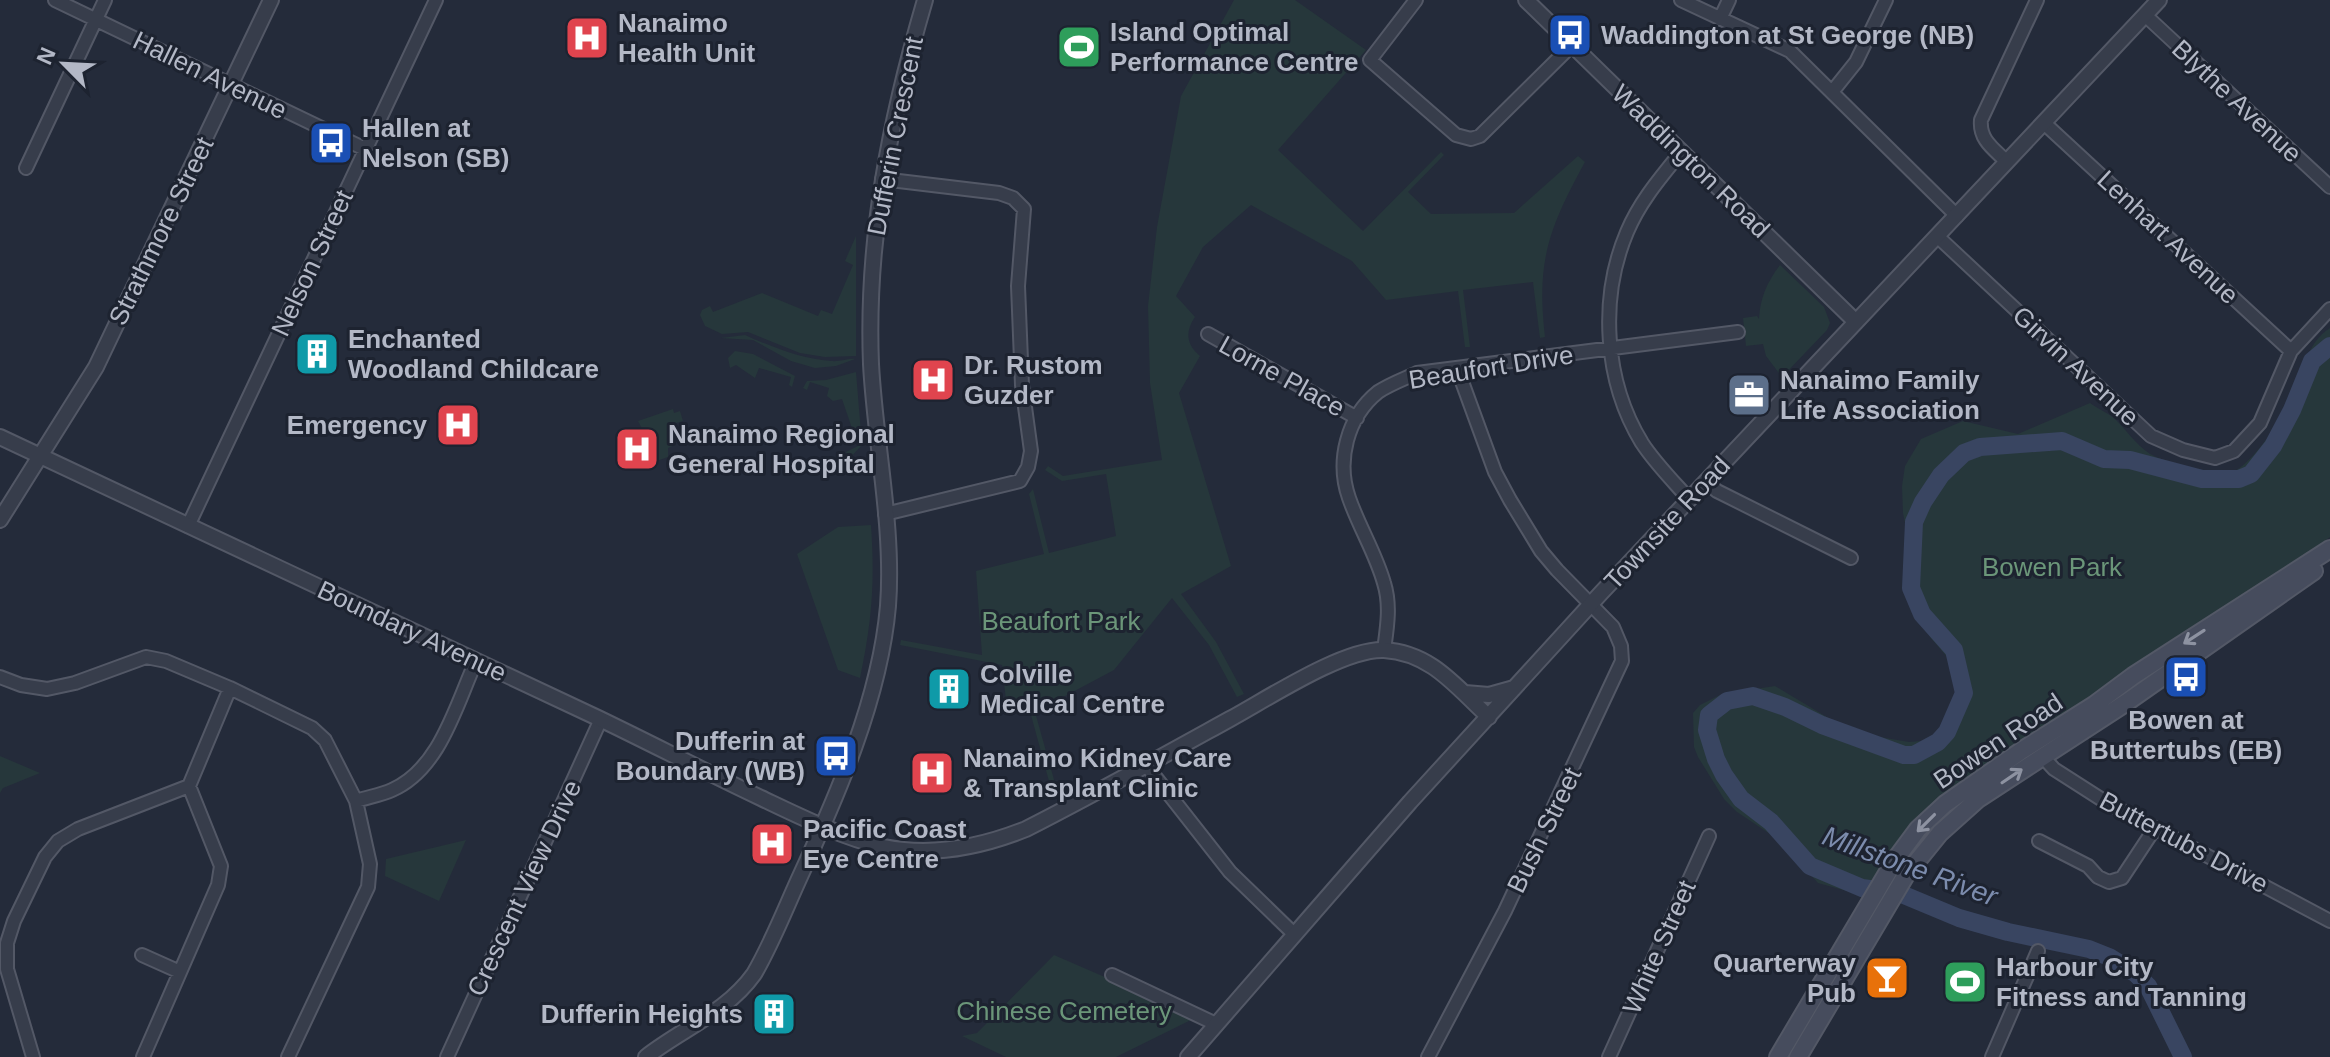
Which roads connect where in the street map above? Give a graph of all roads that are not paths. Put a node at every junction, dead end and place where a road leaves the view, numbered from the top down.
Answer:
1 (55, 0) edge
2 (105, 0) edge
3 (271, 0) edge
4 (436, 0) edge
5 (925, 0) edge
6 (1416, 0) edge
7 (1526, 0) edge
8 (1681, 0) edge
9 (1729, 0) edge
10 (1886, 0) edge
11 (2037, 0) edge
12 (2159, 0) edge
13 (2145, 15) junction
14 (96, 19) junction
15 (1720, 19) junction
16 (1572, 45) junction
17 (231, 85) junction
18 (1832, 92) junction
19 (2044, 123) junction
20 (365, 149) junction
21 (1682, 151) junction
22 (2007, 162) junction
23 (26, 168) dead end
24 (882, 179) junction
25 (2330, 187) edge
26 (1957, 216) junction
27 (1937, 236) junction
28 (2330, 309) edge
29 (1856, 322) junction
30 (1738, 332) dead end
31 (1208, 334) dead end
32 (1610, 349) junction
33 (2291, 351) junction
34 (1457, 368) junction
35 (1357, 418) junction
36 (0, 437) edge
37 (39, 456) junction
38 (1706, 482) junction
39 (1689, 499) junction
40 (885, 514) junction
41 (0, 520) edge
42 (188, 526) junction
43 (2330, 549) edge
44 (1851, 558) dead end
45 (2330, 561) edge
46 (1590, 605) junction
47 (1384, 650) junction
48 (476, 661) junction
49 (0, 677) edge
50 (230, 688) junction
51 (1515, 688) junction
52 (1464, 693) junction
53 (1489, 717) junction
54 (601, 719) junction
55 (2043, 757) junction
56 (1146, 765) junction
57 (189, 786) junction
58 (356, 801) junction
59 (823, 827) junction
60 (2155, 828) junction
61 (1709, 836) dead end
62 (2039, 841) dead end
63 (2330, 921) edge
64 (1294, 934) junction
65 (2038, 951) dead end
66 (142, 955) dead end
67 (180, 972) junction
68 (1112, 975) dead end
69 (1216, 1024) junction
70 (33, 1057) edge
71 (143, 1057) edge
72 (288, 1057) edge
73 (447, 1057) edge
74 (646, 1057) edge
75 (1188, 1057) edge
76 (1428, 1057) edge
77 (1609, 1057) edge
78 (1778, 1057) edge
79 (1798, 1057) edge
80 (1992, 1057) edge

1 - 14 street, Hallen Avenue
2 - 14 street
3 - 17 street, Strathmore Street
4 - 20 street, Nelson Street
5 - 24 street, Dufferin Crescent
6 - 16 street
7 - 16 street, Waddington Road
8 - 15 street
9 - 15 street
10 - 18 street
11 - 22 street
12 - 13 street, Townsite Road
13 - 19 street, Townsite Road
13 - 25 street, Blythe Avenue
14 - 17 street, Hallen Avenue
14 - 23 street
15 - 18 street
16 - 21 street, Waddington Road
17 - 20 street, Hallen Avenue
17 - 37 street, Strathmore Street
18 - 26 street
19 - 22 street, Townsite Road
19 - 33 street, Lenhart Avenue
20 - 42 street, Nelson Street
21 - 29 street, Waddington Road
21 - 32 street
22 - 26 street, Townsite Road
24 - 40 street, Dufferin Crescent
24 - 40 street
26 - 27 street, Townsite Road
27 - 29 street, Townsite Road
27 - 33 street, Girvin Avenue
28 - 33 street
29 - 38 street, Townsite Road
30 - 32 street, Beaufort Drive
31 - 35 street, Lorne Place
32 - 34 street, Beaufort Drive
32 - 39 street
34 - 35 street, Beaufort Drive
34 - 46 street, Bush Street
35 - 47 street, Beaufort Drive
36 - 37 street, Boundary Avenue
37 - 41 street, Strathmore Street
37 - 42 street, Boundary Avenue
38 - 39 street, Townsite Road
38 - 44 street
39 - 46 street, Townsite Road
40 - 59 street, Dufferin Crescent
42 - 48 street, Boundary Avenue
43 -> 78 main road, Bowen Road
45 - 55 main road, Bowen Road
46 - 51 street, Townsite Road
46 - 76 street, Bush Street
47 - 52 street
47 - 56 street, Boundary Avenue
48 - 54 street, Boundary Avenue
48 - 58 street
49 - 50 street
50 - 57 street
50 - 58 street
51 - 52 street
51 - 53 street, Townsite Road
52 - 53 street
53 - 64 street, Townsite Road
54 - 59 street, Boundary Avenue
54 - 73 street, Crescent View Drive
55 - 60 street, Buttertubs Drive
79 -> 55 main road, Bowen Road
56 - 59 street, Boundary Avenue
56 - 64 street
57 - 67 street
57 - 70 street
58 - 72 street
59 - 74 street, Dufferin Crescent
60 - 62 street
60 - 63 street, Buttertubs Drive
61 - 77 street, White Street
64 - 69 street, Townsite Road
65 - 80 street
66 - 67 street
67 - 71 street
68 - 69 street
69 - 75 street, Townsite Road

